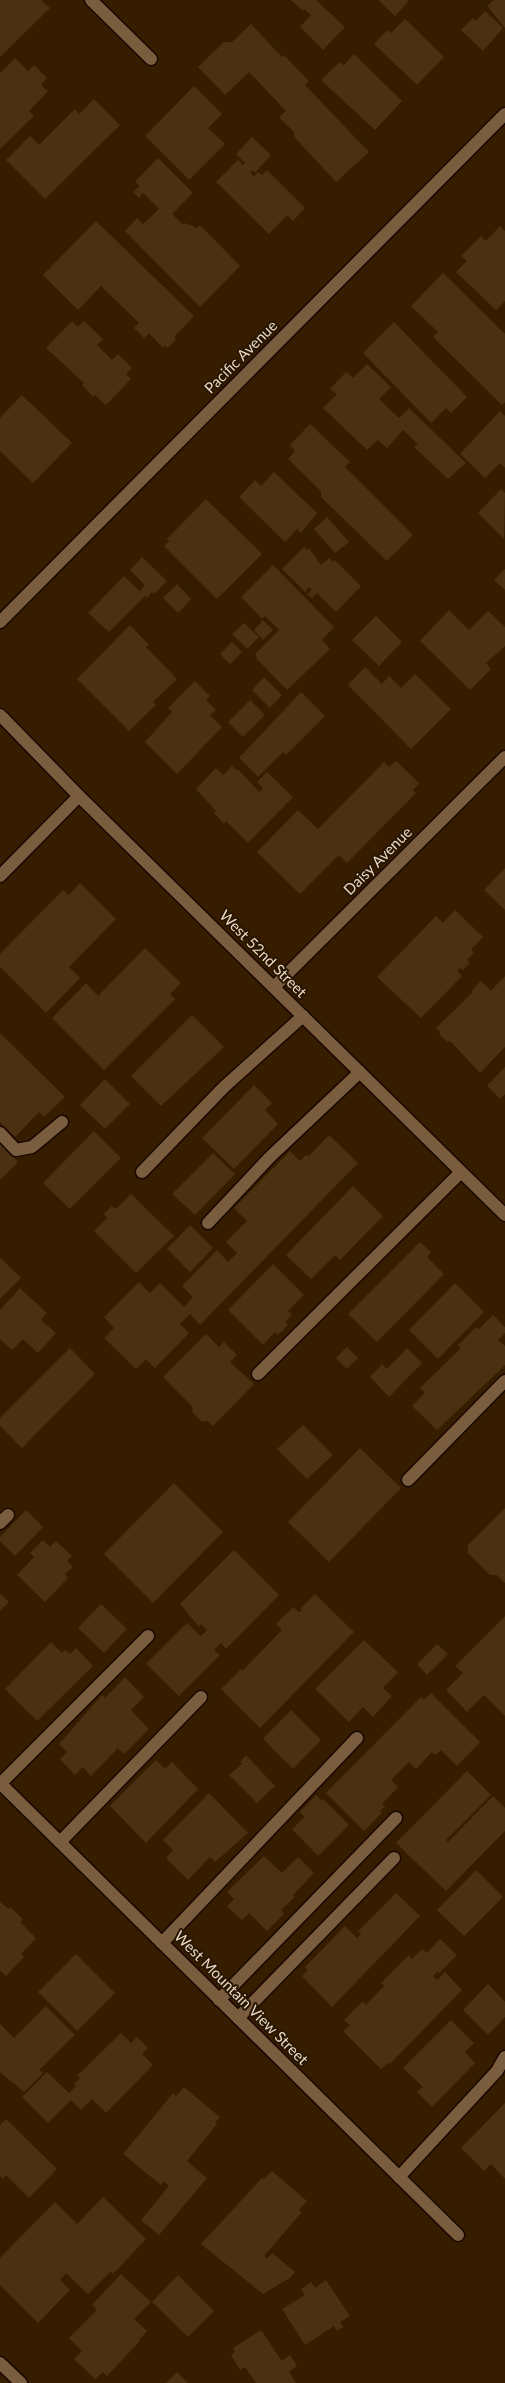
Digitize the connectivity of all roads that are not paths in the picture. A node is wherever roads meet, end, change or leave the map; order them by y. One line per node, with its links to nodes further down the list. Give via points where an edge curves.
1 (91, 0): 2 (street)
2 (151, 59)
3 (505, 114): 4 (street, Pacific Avenue)
4 (0, 622)
5 (0, 715): 7 (street, West 52nd Street)
6 (505, 758): 9 (street, Daisy Avenue)
7 (80, 796): 8 (street); 9 (street, West 52nd Street)
8 (0, 876)
9 (274, 987): 10 (street, West 52nd Street)
10 (303, 1016): 11 (street, West 52nd Street); 14 (street, via 224,1087)
11 (360, 1072): 15 (street, West 52nd Street); 17 (street, via 270,1157)
12 (62, 1122): 13 (street, via 32,1147 16,1150)
13 (0, 1133)
14 (142, 1172)
15 (461, 1172): 16 (street, West 52nd Street); 18 (street)
16 (505, 1215)
17 (208, 1223)
18 (258, 1374)
19 (505, 1382): 20 (street)
20 (408, 1480)
21 (148, 1636): 24 (street)
22 (201, 1697): 26 (street)
23 (358, 1738): 28 (street)
24 (0, 1784): 26 (street, West Mountain View Street)
25 (396, 1818): 29 (street)
26 (60, 1842): 28 (street, West Mountain View Street)
27 (394, 1858): 30 (street)
28 (162, 1943): 29 (street, West Mountain View Street)
29 (219, 2000): 30 (street, West Mountain View Street)
30 (238, 2018): 32 (street, West Mountain View Street)
31 (505, 2057): 32 (street, via 497,2071)
32 (399, 2177): 33 (street, West Mountain View Street)
33 (458, 2236)
34 (0, 2362): 35 (street)
35 (21, 2383)

